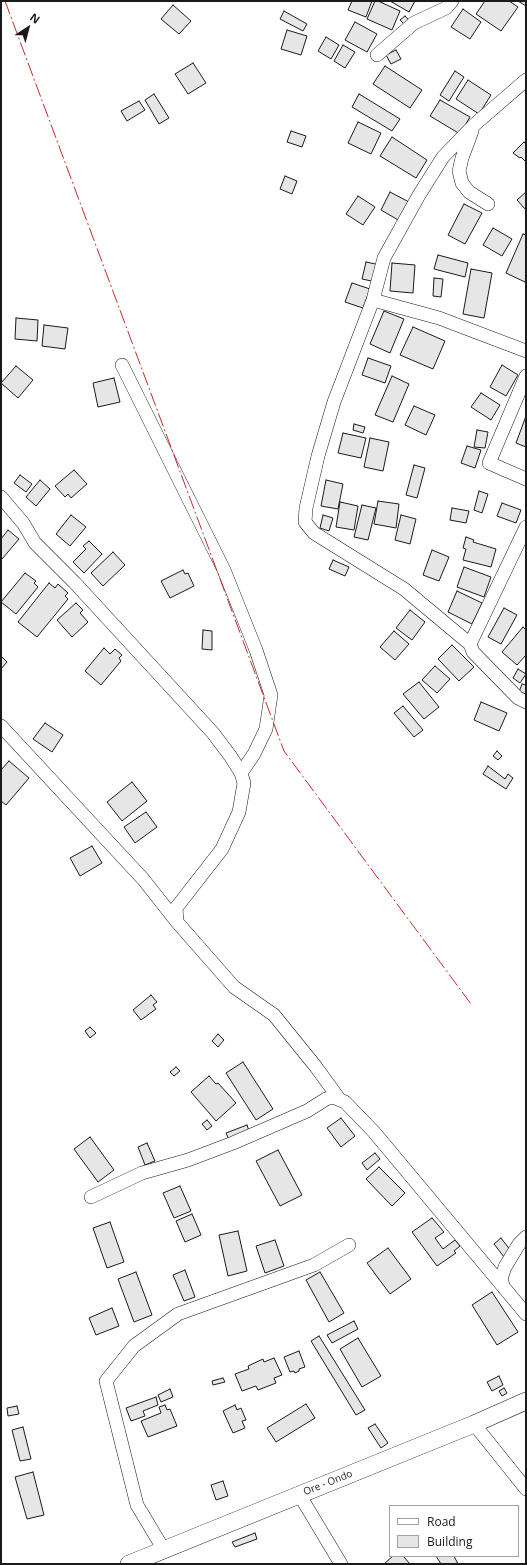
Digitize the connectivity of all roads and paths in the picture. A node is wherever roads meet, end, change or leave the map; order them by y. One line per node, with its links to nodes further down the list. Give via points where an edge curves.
1 (452, 1): 2 (street, via 446,8 414,23)
2 (377, 55)
3 (526, 80): 4 (street)
4 (474, 125): 5 (street, via 459,171 462,183 469,192); 6 (street, via 443,157 419,195 384,258)
5 (488, 204)
6 (373, 300): 7 (street, via 439,318); 13 (street, via 334,402 318,456 305,522 314,533 404,589)
7 (526, 351)
8 (122, 365): 16 (street, via 224,570 272,695 266,729)
9 (526, 376): 10 (street, via 489,463)
10 (526, 479)
11 (1, 497): 16 (street, via 23,522 35,543 213,733)
12 (526, 527): 13 (street)
13 (470, 644): 14 (street, via 473,652 518,698)
14 (526, 702)
15 (1, 726): 17 (street, via 143,879)
16 (241, 774): 17 (street, via 244,783 239,812 222,849 176,908)
17 (177, 922): 18 (street, via 234,987 274,1016)
18 (340, 1100): 19 (street, via 333,1097 326,1099 307,1111 233,1143 188,1160 142,1173); 22 (street, via 374,1132)
19 (91, 1197)
20 (526, 1237): 22 (street, via 505,1267 501,1279)
21 (348, 1245): 28 (street, via 314,1265 178,1314 134,1346 106,1382 137,1505)
22 (504, 1288): 23 (street)
23 (526, 1314)
24 (526, 1401): 25 (main road, Ore - Ondo)
25 (474, 1424): 26 (street); 27 (main road, Ore - Ondo)
26 (526, 1489)
27 (299, 1494): 28 (main road, Ore - Ondo); 30 (street)
28 (164, 1550): 29 (main road, Ore - Ondo)
29 (129, 1564)
30 (341, 1564)

